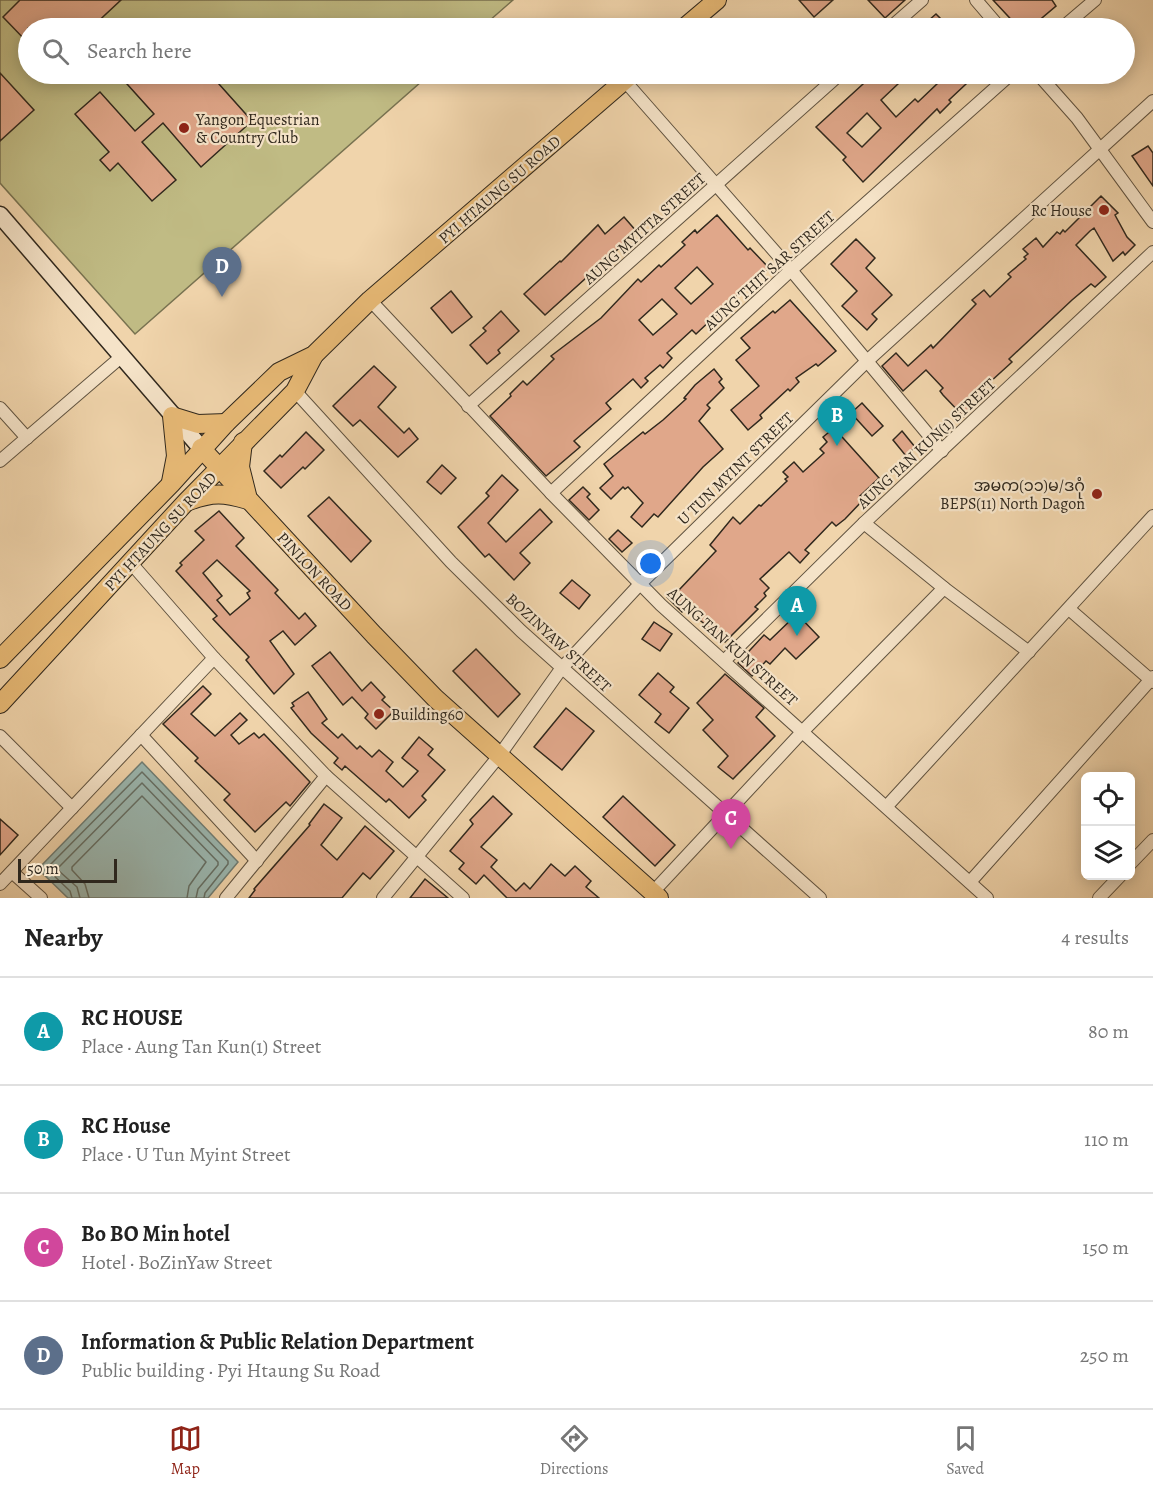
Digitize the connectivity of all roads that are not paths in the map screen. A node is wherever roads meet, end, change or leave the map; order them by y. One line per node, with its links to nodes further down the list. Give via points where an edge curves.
1 (717, 0): 5 (main road)
2 (922, 0): 6 (street)
3 (976, 0): 7 (street)
4 (1095, 0): 8 (street)
5 (696, 18)
6 (901, 18)
7 (991, 18)
8 (1074, 18)
9 (620, 84): 21 (main road, PYI HTAUNG SU ROAD)
10 (634, 84): 16 (street)
11 (829, 84): 16 (street, AUNG MYITTA STREET)
12 (1000, 84): 20 (street, AUNG THIT SAR STREET)
13 (1046, 84): 15 (street)
14 (1153, 101): 15 (street, U TUN MYINT STREET)
15 (1100, 149): 18 (street); 24 (street, U TUN MYINT STREET)
16 (717, 185): 20 (street); 26 (street, AUNG MYITTA STREET)
17 (0, 215): 23 (main road, PINLON ROAD)
18 (1153, 222)
19 (1153, 252): 33 (street, AUNG TAN KUN(1) STREET)
20 (791, 270): 24 (street); 37 (street, AUNG THIT SAR STREET)
21 (370, 300): 22 (main road, PYI HTAUNG SU ROAD); 26 (street, AUNG TAN KUN STREET)
22 (314, 354): 25 (main road, PYI HTAUNG SU ROAD); 29 (main road, PYI HTAUNG SU ROAD, via 279,372)
23 (121, 357): 28 (main road, PINLON ROAD); 30 (street)
24 (866, 362): 33 (street); 43 (street, U TUN MYINT STREET)
25 (295, 391): 31 (main road, PYI HTAUNG SU ROAD); 50 (street, BOZINYAW STREET, via 451,562)
26 (468, 406): 37 (street, AUNG TAN KUN STREET)
27 (0, 408): 30 (street)
28 (172, 416): 29 (main road, via 198,424); 32 (main road, PINLON ROAD); 36 (main road, via 176,456)
29 (226, 423): 32 (main road, PYI HTAUNG SU ROAD)
30 (27, 438): 34 (street)
31 (243, 442): 35 (main road, PYI HTAUNG SU ROAD); 38 (main road, via 240,467)
32 (201, 448): 35 (main road, PINLON ROAD); 36 (main road, PYI HTAUNG SU ROAD)
33 (942, 451): 41 (street, AUNG TAN KUN(1) STREET)
34 (0, 461)
35 (218, 468): 38 (main road, PINLON ROAD); 39 (main road, PYI HTAUNG SU ROAD)
36 (171, 484): 47 (main road, PYI HTAUNG SU ROAD)
37 (551, 493): 43 (street, AUNG TAN KUN STREET)
38 (248, 500): 39 (main road, via 218,493); 56 (main road, PINLON ROAD, via 420,682)
39 (186, 502): 42 (main road, PYI HTAUNG SU ROAD)
40 (1153, 516): 45 (street)
41 (864, 523): 44 (street); 49 (street, AUNG TAN KUN(1) STREET)
42 (129, 562): 48 (street); 52 (main road, PYI HTAUNG SU ROAD)
43 (640, 584): 49 (street, AUNG TAN KUN STREET); 50 (street, U TUN MYINT STREET)
44 (944, 588): 46 (street); 53 (street)
45 (1069, 609): 46 (street); 51 (street)
46 (1029, 652): 58 (street)
47 (0, 658)
48 (214, 658): 54 (street); 57 (street)
49 (724, 661): 53 (street, AUNG TAN KUN STREET)
50 (561, 669): 56 (street, U TUN MYINT STREET); 60 (street, BOZINYAW STREET)
51 (1152, 680): 67 (street)
52 (0, 704)
53 (803, 731): 58 (street, AUNG TAN KUN STREET); 60 (street)
54 (141, 735): 59 (street); 64 (street)
55 (0, 736): 59 (street)
56 (499, 756): 62 (street, U TUN MYINT STREET); 69 (main road, PINLON ROAD)
57 (326, 776): 62 (street); 64 (street)
58 (887, 806): 67 (street, AUNG TAN KUN STREET)
59 (72, 808): 65 (street)
60 (726, 815): 69 (street); 74 (street, BOZINYAW STREET)
61 (1153, 840): 63 (street)
62 (416, 857): 72 (street, U TUN MYINT STREET); 73 (street)
63 (1135, 860)
64 (257, 861): 71 (street)
65 (12, 872): 68 (street); 70 (street)
66 (1116, 880): 76 (street)
67 (970, 882): 75 (street, AUNG TAN KUN STREET)
68 (0, 884)
69 (656, 895)
70 (41, 898)
71 (226, 898)
72 (383, 898)
73 (463, 898)
74 (820, 898)
75 (987, 898)
76 (1099, 898)

